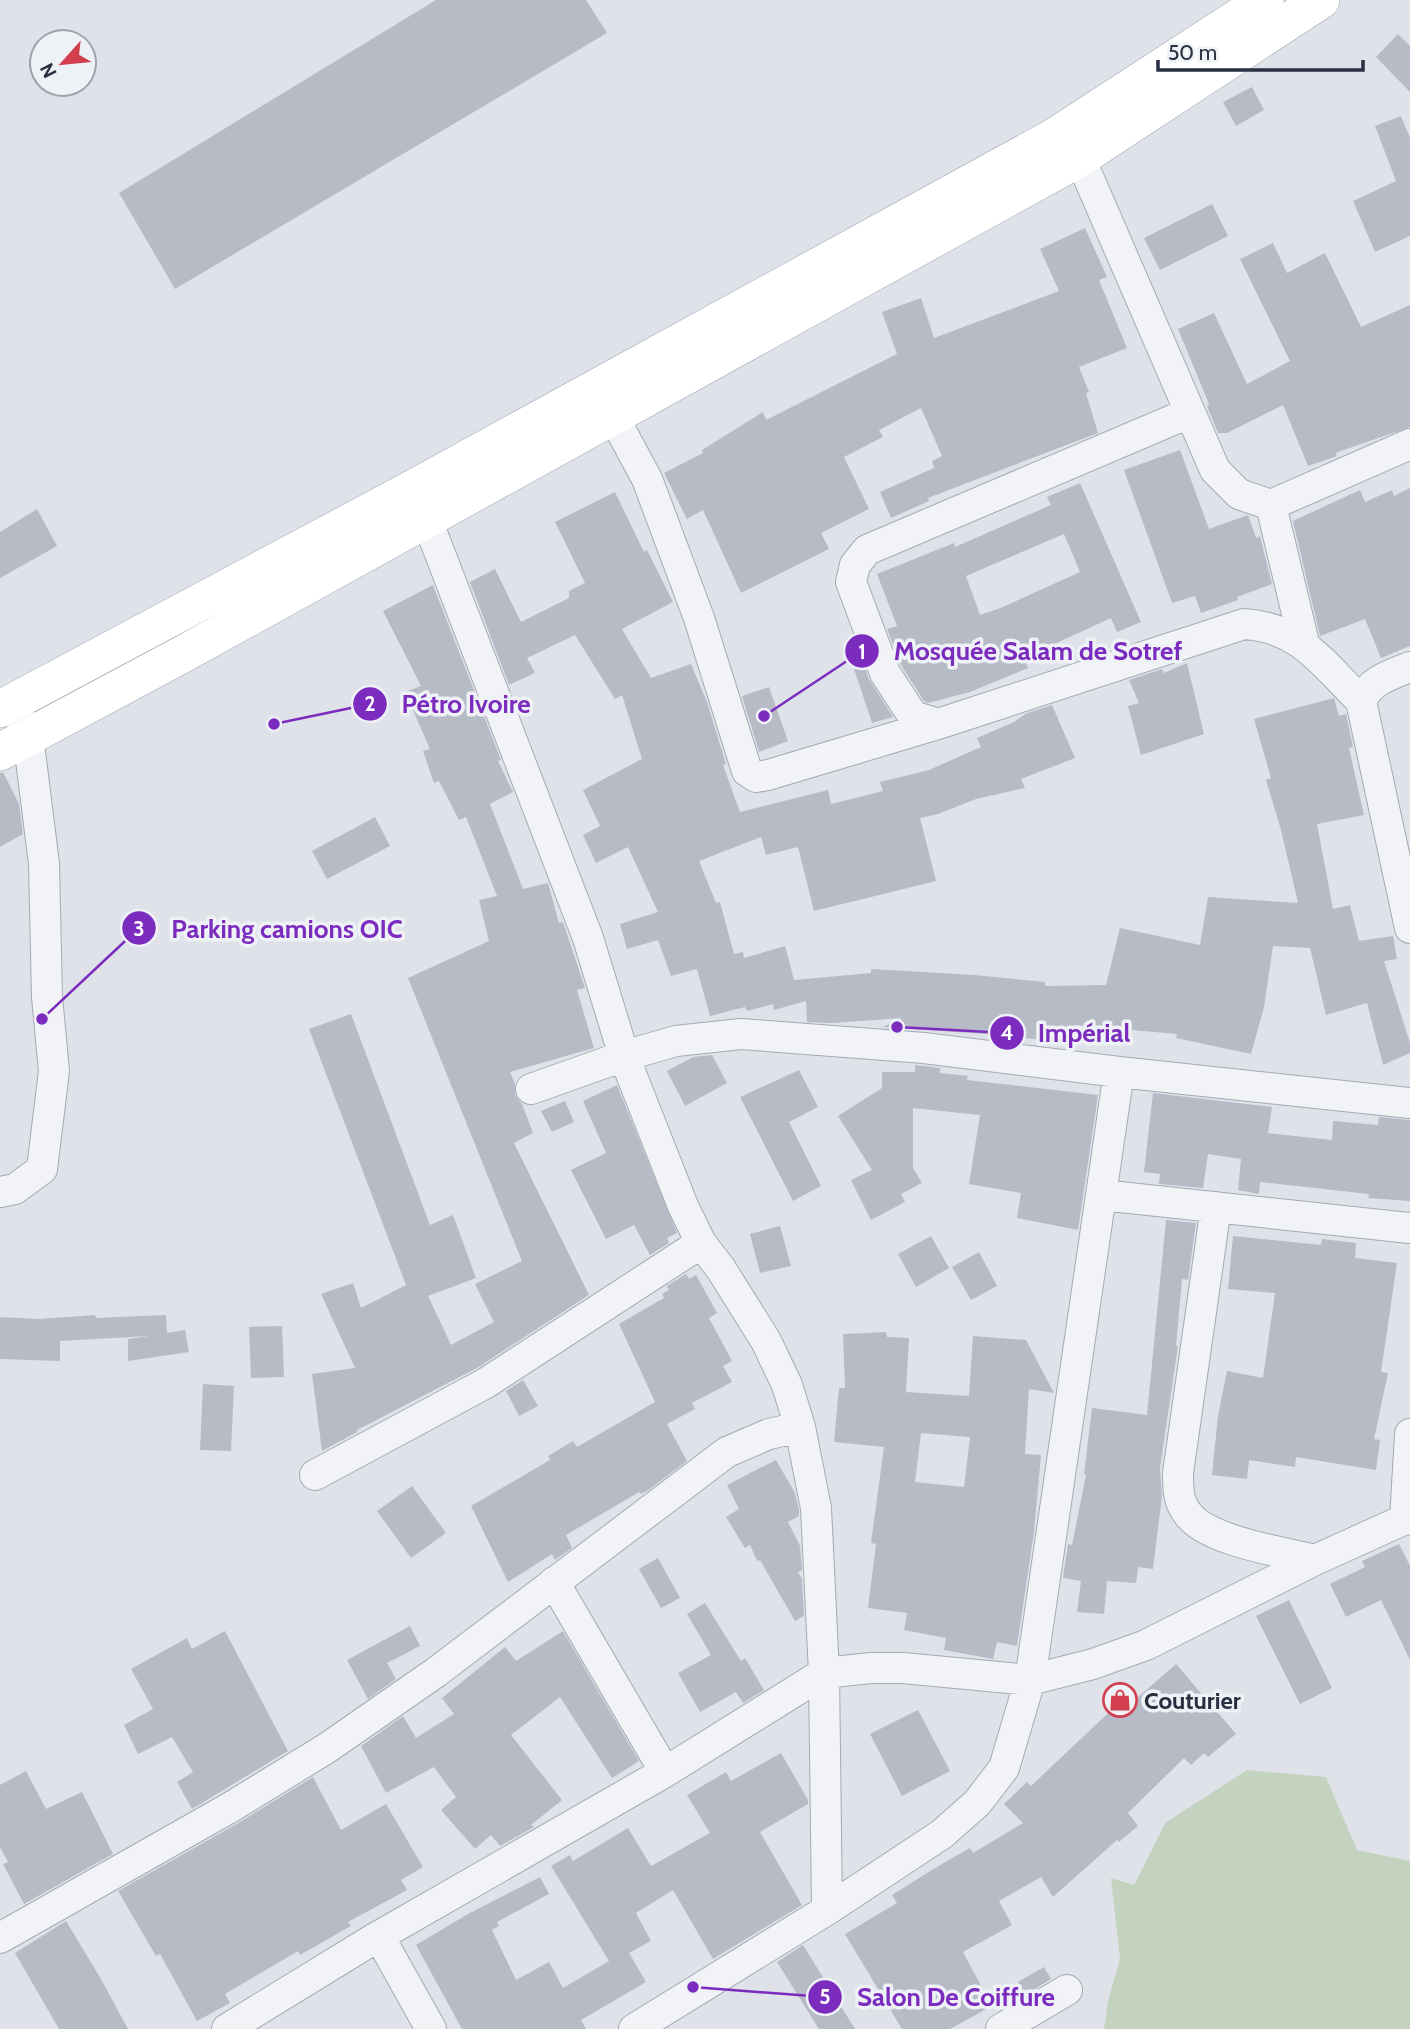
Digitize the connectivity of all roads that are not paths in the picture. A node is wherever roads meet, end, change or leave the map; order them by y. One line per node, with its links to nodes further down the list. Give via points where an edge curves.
1 (1265, 0): 12 (main road, via 1055,137)
2 (1321, 0): 3 (main road)
3 (1080, 158): 4 (street); 5 (main road)
4 (1189, 413): 7 (street, via 1215,470 1239,494); 13 (street, via 867,551 855,565 851,582 886,673 913,716)
5 (613, 416): 8 (main road); 13 (street, via 647,479 699,618 747,771 756,777 768,775)
6 (1410, 444): 7 (street)
7 (1271, 505): 9 (street)
8 (427, 520): 14 (main road); 16 (street, via 588,938)
9 (1304, 643): 11 (street); 13 (street, via 1262,625 1244,624)
10 (1410, 667): 11 (street, via 1377,680)
11 (1361, 701): 15 (street)
12 (6, 706): 14 (street)
13 (938, 724)
14 (14, 744): 20 (street, via 44,864 54,1071 42,1169 15,1189)
15 (1410, 928)
16 (624, 1056): 17 (street, via 676,1041 741,1034 924,1048); 18 (street); 24 (street)
17 (1119, 1072): 19 (street); 21 (street)
18 (531, 1089)
19 (1410, 1103)
20 (0, 1192)
21 (1101, 1195): 22 (street); 32 (street)
22 (1216, 1207): 23 (street); 29 (street, via 1178,1473 1179,1496 1189,1516 1217,1535)
23 (1410, 1228)
24 (701, 1244): 25 (street, via 766,1341); 27 (street, via 486,1384)
25 (800, 1427): 30 (street, via 727,1452); 31 (street, via 816,1508)
26 (1410, 1434): 28 (street)
27 (315, 1475)
28 (1408, 1518): 29 (street)
29 (1315, 1560): 32 (street, via 1146,1645)
30 (554, 1582): 33 (street); 36 (street, via 327,1748)
31 (824, 1674): 32 (street, via 903,1668); 33 (street); 34 (street)
32 (1030, 1680): 34 (street, via 1004,1768 976,1803 942,1834)
33 (665, 1772): 35 (street)
34 (827, 1910): 38 (street)
35 (379, 1936): 39 (street); 40 (street)
36 (0, 1938)
37 (1067, 1990): 41 (street)
38 (636, 2028)
39 (228, 2029)
40 (431, 2029)
41 (1001, 2029)

